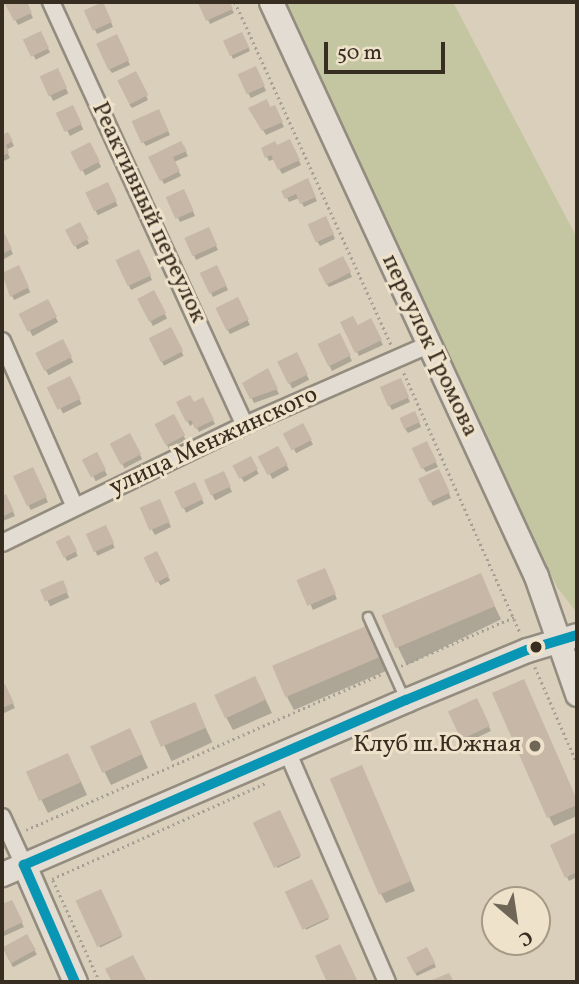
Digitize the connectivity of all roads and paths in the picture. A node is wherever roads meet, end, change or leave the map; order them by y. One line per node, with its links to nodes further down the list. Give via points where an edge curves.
1 (51, 2): 7 (street, Реактивный переулок)
2 (235, 2): 6 (path)
3 (271, 2): 5 (street, переулок Громова)
4 (2, 341): 8 (street)
5 (428, 345): 6 (street, улица Менжинского); 12 (street, переулок Громова)
6 (397, 358): 7 (street, улица Менжинского); 11 (path)
7 (244, 425): 8 (street, улица Менжинского)
8 (75, 507): 9 (street, улица Менжинского)
9 (2, 543)
10 (369, 617): 14 (lane)
11 (514, 617): 13 (path); 14 (path)
12 (569, 638): 13 (street); 15 (street, переулок Громова)
13 (527, 650): 16 (street); 18 (path)
14 (392, 670): 16 (lane); 20 (path)
15 (577, 694)
16 (406, 700): 17 (street)
17 (287, 751): 22 (street); 26 (street)
18 (577, 763)
19 (2, 817): 21 (street)
20 (31, 828): 21 (path); 22 (path)
21 (10, 837): 22 (street)
22 (33, 860): 23 (street); 24 (street); 25 (path)
23 (2, 874)
24 (75, 982)
25 (100, 982)
26 (387, 982)

